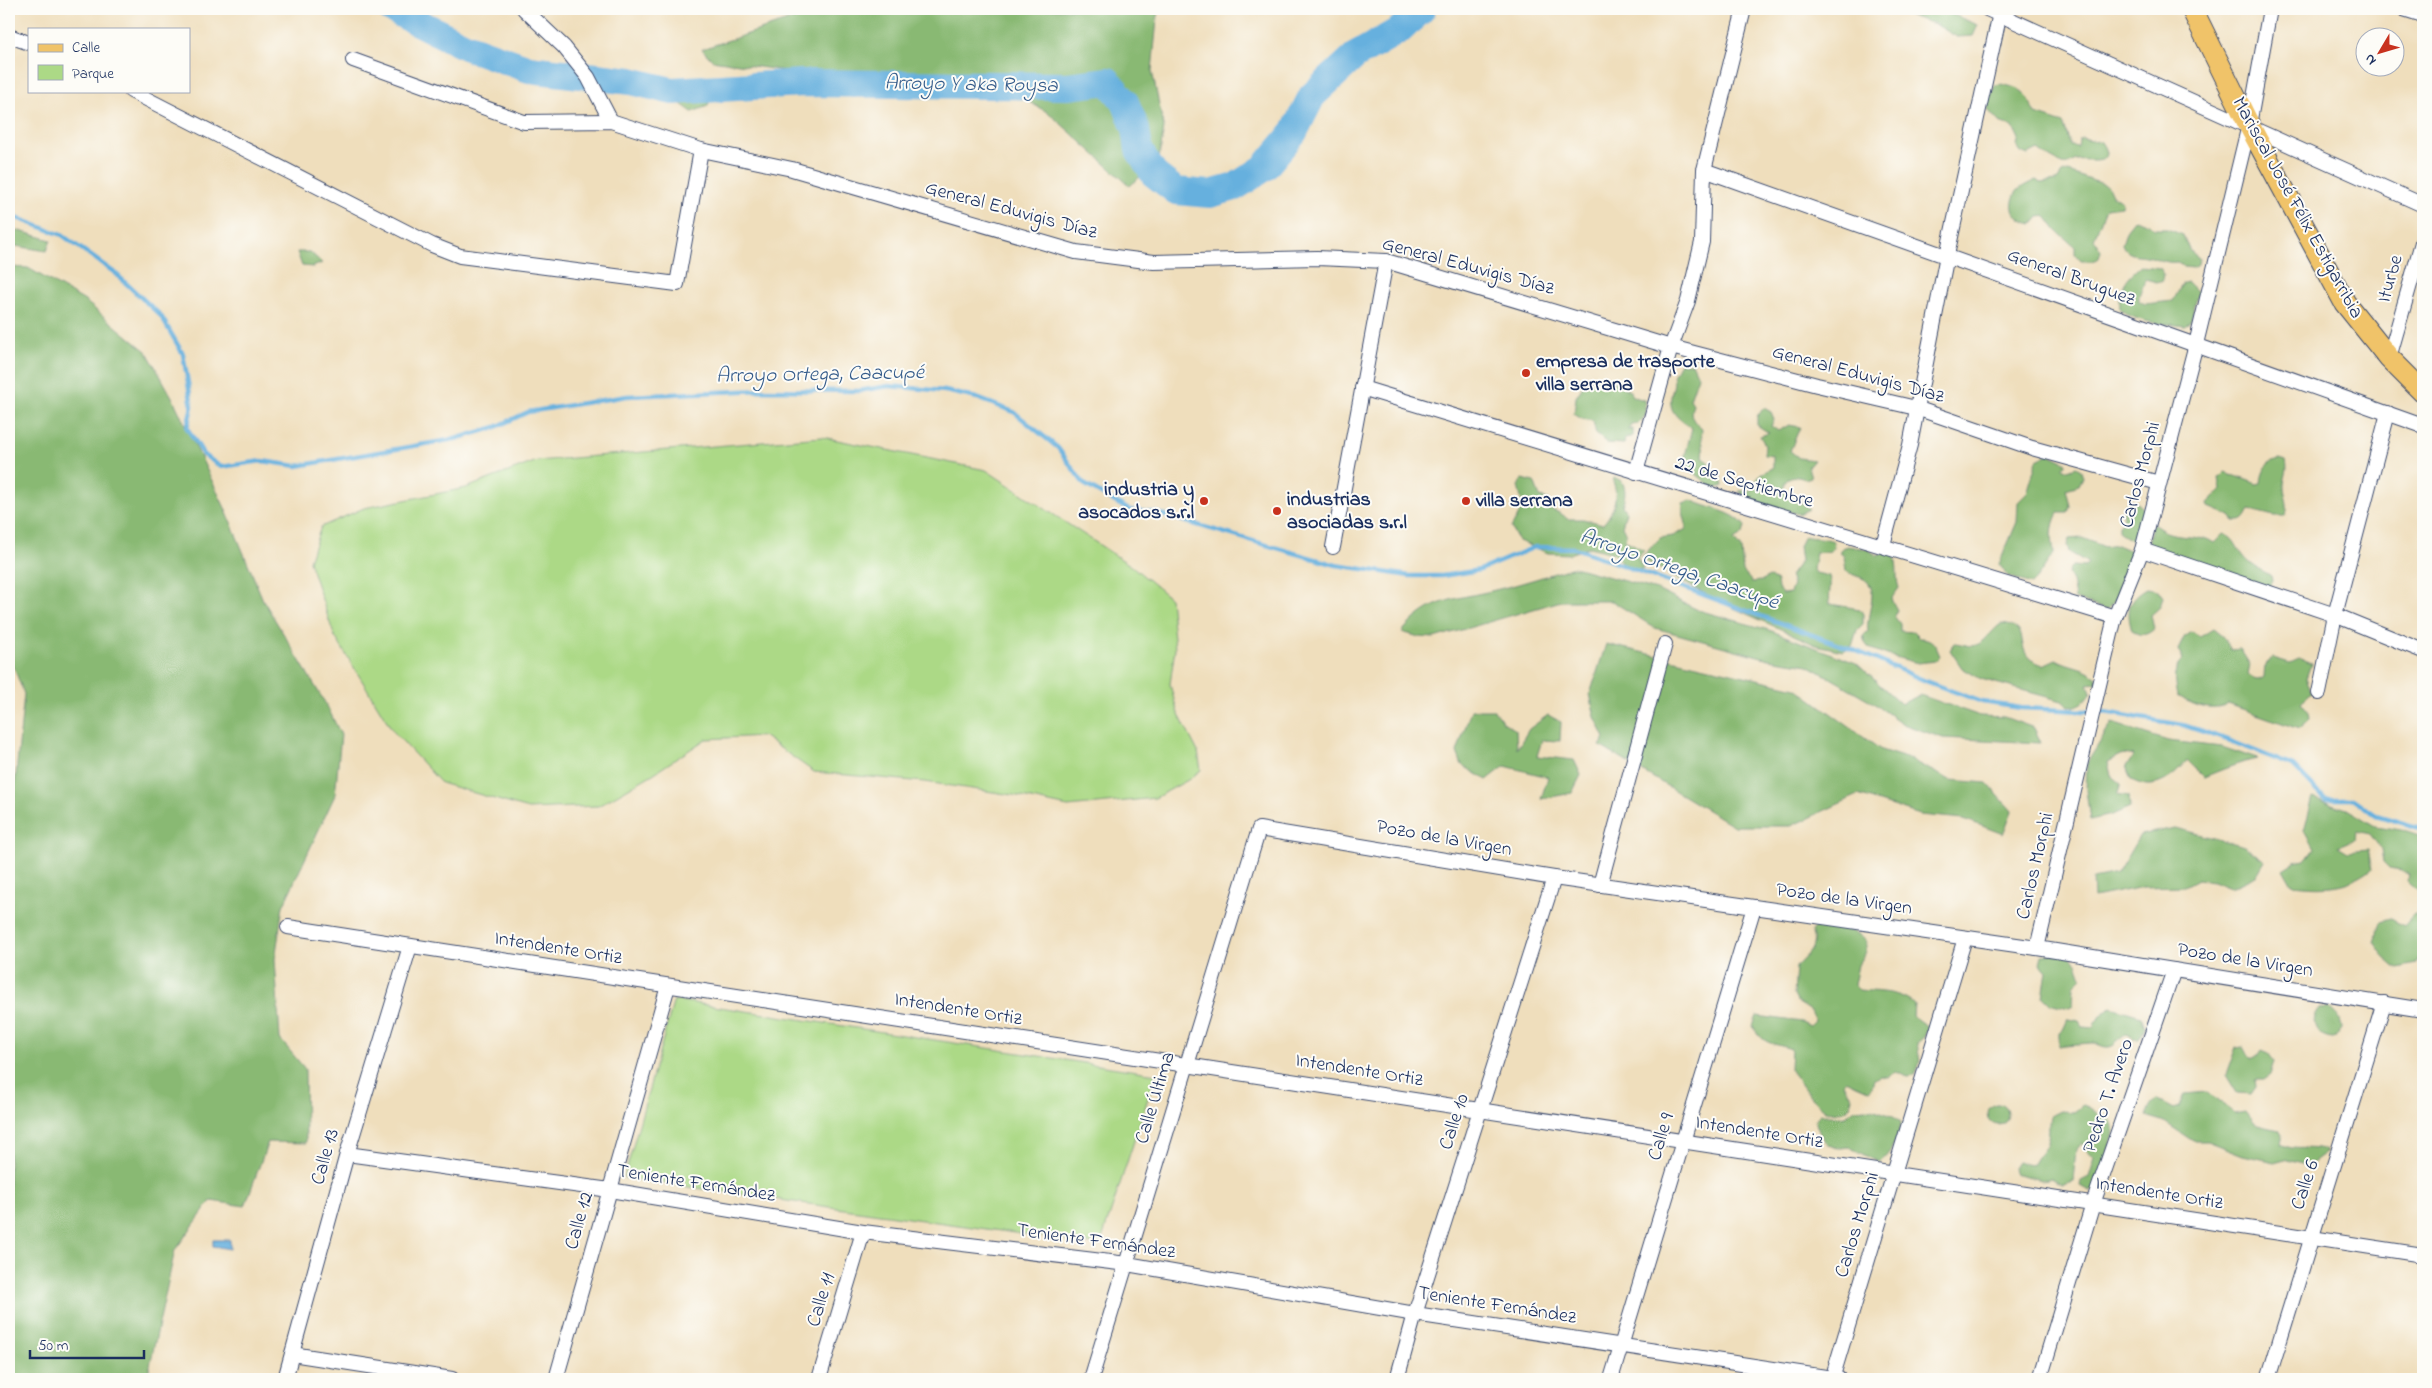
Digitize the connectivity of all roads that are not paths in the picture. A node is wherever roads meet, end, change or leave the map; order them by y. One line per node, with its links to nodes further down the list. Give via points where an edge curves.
1 (524, 9): 13 (street, via 570,54 588,77)
2 (1744, 9): 16 (street)
3 (1987, 9): 7 (street)
4 (2192, 9): 14 (main road, Mariscal José Félix Estigarribia)
5 (2270, 9): 14 (street, Carlos Morphi)
6 (2404, 9): 8 (street)
7 (2000, 13): 14 (street); 19 (street)
8 (2423, 15)
9 (9, 36): 10 (street)
10 (28, 43)
11 (354, 60): 13 (street, General Eduvigis Díaz, via 524,122)
12 (133, 92): 15 (street, via 432,245 460,256 677,284)
13 (612, 121): 15 (street, General Eduvigis Díaz)
14 (2249, 125): 17 (street); 21 (street, Carlos Morphi); 23 (main road, Mariscal José Félix Estigarribia, via 2345,303)
15 (701, 150): 20 (street, General Eduvigis Díaz, via 792,169 1076,252 1154,262 1317,258)
16 (1704, 170): 19 (street, General Bruguez); 22 (street, via 1702,242 1688,300)
17 (2423, 205)
18 (2423, 239): 23 (street, Iturbe)
19 (1947, 255): 21 (street, General Bruguez); 26 (street)
20 (1386, 261): 22 (street, General Eduvigis Díaz); 24 (street)
21 (2196, 344): 27 (street, General Bruguez); 30 (street, Carlos Morphi)
22 (1671, 347): 26 (street, General Eduvigis Díaz); 29 (street)
23 (2389, 358): 25 (main road, Mariscal José Félix Estigarribia)
24 (1362, 388): 29 (street, 22 de Septiembre); 32 (street)
25 (2423, 392)
26 (1916, 408): 30 (street, General Eduvigis Díaz, via 2032,448); 31 (street, via 1910,444)
27 (2388, 413): 28 (street, General Bruguez); 34 (street)
28 (2423, 426)
29 (1636, 472): 31 (street, 22 de Septiembre)
30 (2159, 483): 33 (street, Carlos Morphi)
31 (1883, 545): 35 (street, 22 de Septiembre)
32 (1334, 546)
33 (2142, 550): 34 (street); 35 (street, Carlos Morphi)
34 (2335, 615): 37 (street); 38 (street)
35 (2115, 616): 46 (street, Carlos Morphi)
36 (1664, 644): 41 (street)
37 (2423, 651)
38 (2319, 693)
39 (1259, 829): 40 (street, Pozo de la Virgen); 51 (street, Calle Última)
40 (1554, 878): 41 (street, Pozo de la Virgen); 52 (street, Calle 10)
41 (1600, 885): 42 (street, Pozo de la Virgen)
42 (1754, 907): 44 (street, Pozo de la Virgen); 53 (street, Calle 9)
43 (288, 927): 45 (street, Intendente Ortiz)
44 (1965, 938): 46 (street, Pozo de la Virgen); 55 (street, Carlos Morphi)
45 (410, 946): 48 (street, Intendente Ortiz); 54 (street, Calle 13)
46 (2037, 948): 47 (street, Pozo de la Virgen)
47 (2174, 970): 49 (street, Pozo de la Virgen); 57 (street, Pedro T. Avero)
48 (668, 986): 51 (street, Intendente Ortiz); 56 (street, Calle 12)
49 (2384, 1003): 50 (street, Pozo de la Virgen); 59 (street, Calle 6)
50 (2423, 1010)
51 (1187, 1064): 52 (street, Intendente Ortiz); 61 (street, Calle Última)
52 (1479, 1110): 53 (street, Intendente Ortiz); 62 (street, Calle 10)
53 (1682, 1141): 55 (street, Intendente Ortiz); 63 (street, Calle 9)
54 (347, 1154): 56 (street, Teniente Fernández); 64 (street, Calle 13)
55 (1894, 1174): 57 (street, Intendente Ortiz); 72 (street, Carlos Morphi)
56 (610, 1190): 58 (street, Teniente Fernández); 67 (street, Calle 12)
57 (2093, 1204): 59 (street, Intendente Ortiz); 73 (street, Pedro T. Avero)
58 (863, 1232): 61 (street, Teniente Fernández); 68 (street, Calle 11)
59 (2310, 1237): 60 (street, Intendente Ortiz); 74 (street, Calle 6)
60 (2423, 1255)
61 (1127, 1264): 62 (street, Teniente Fernández); 69 (street, Calle Última)
62 (1415, 1314): 63 (street, Teniente Fernández); 70 (street, Calle 10)
63 (1620, 1345): 71 (street, Calle 9); 72 (street, Teniente Fernández)
64 (292, 1354): 65 (street, Calle 13); 66 (street)
65 (285, 1379)
66 (452, 1379)
67 (556, 1379)
68 (818, 1379)
69 (1091, 1379)
70 (1397, 1379)
71 (1610, 1379)
72 (1834, 1379)
73 (2040, 1379)
74 (2268, 1379)

